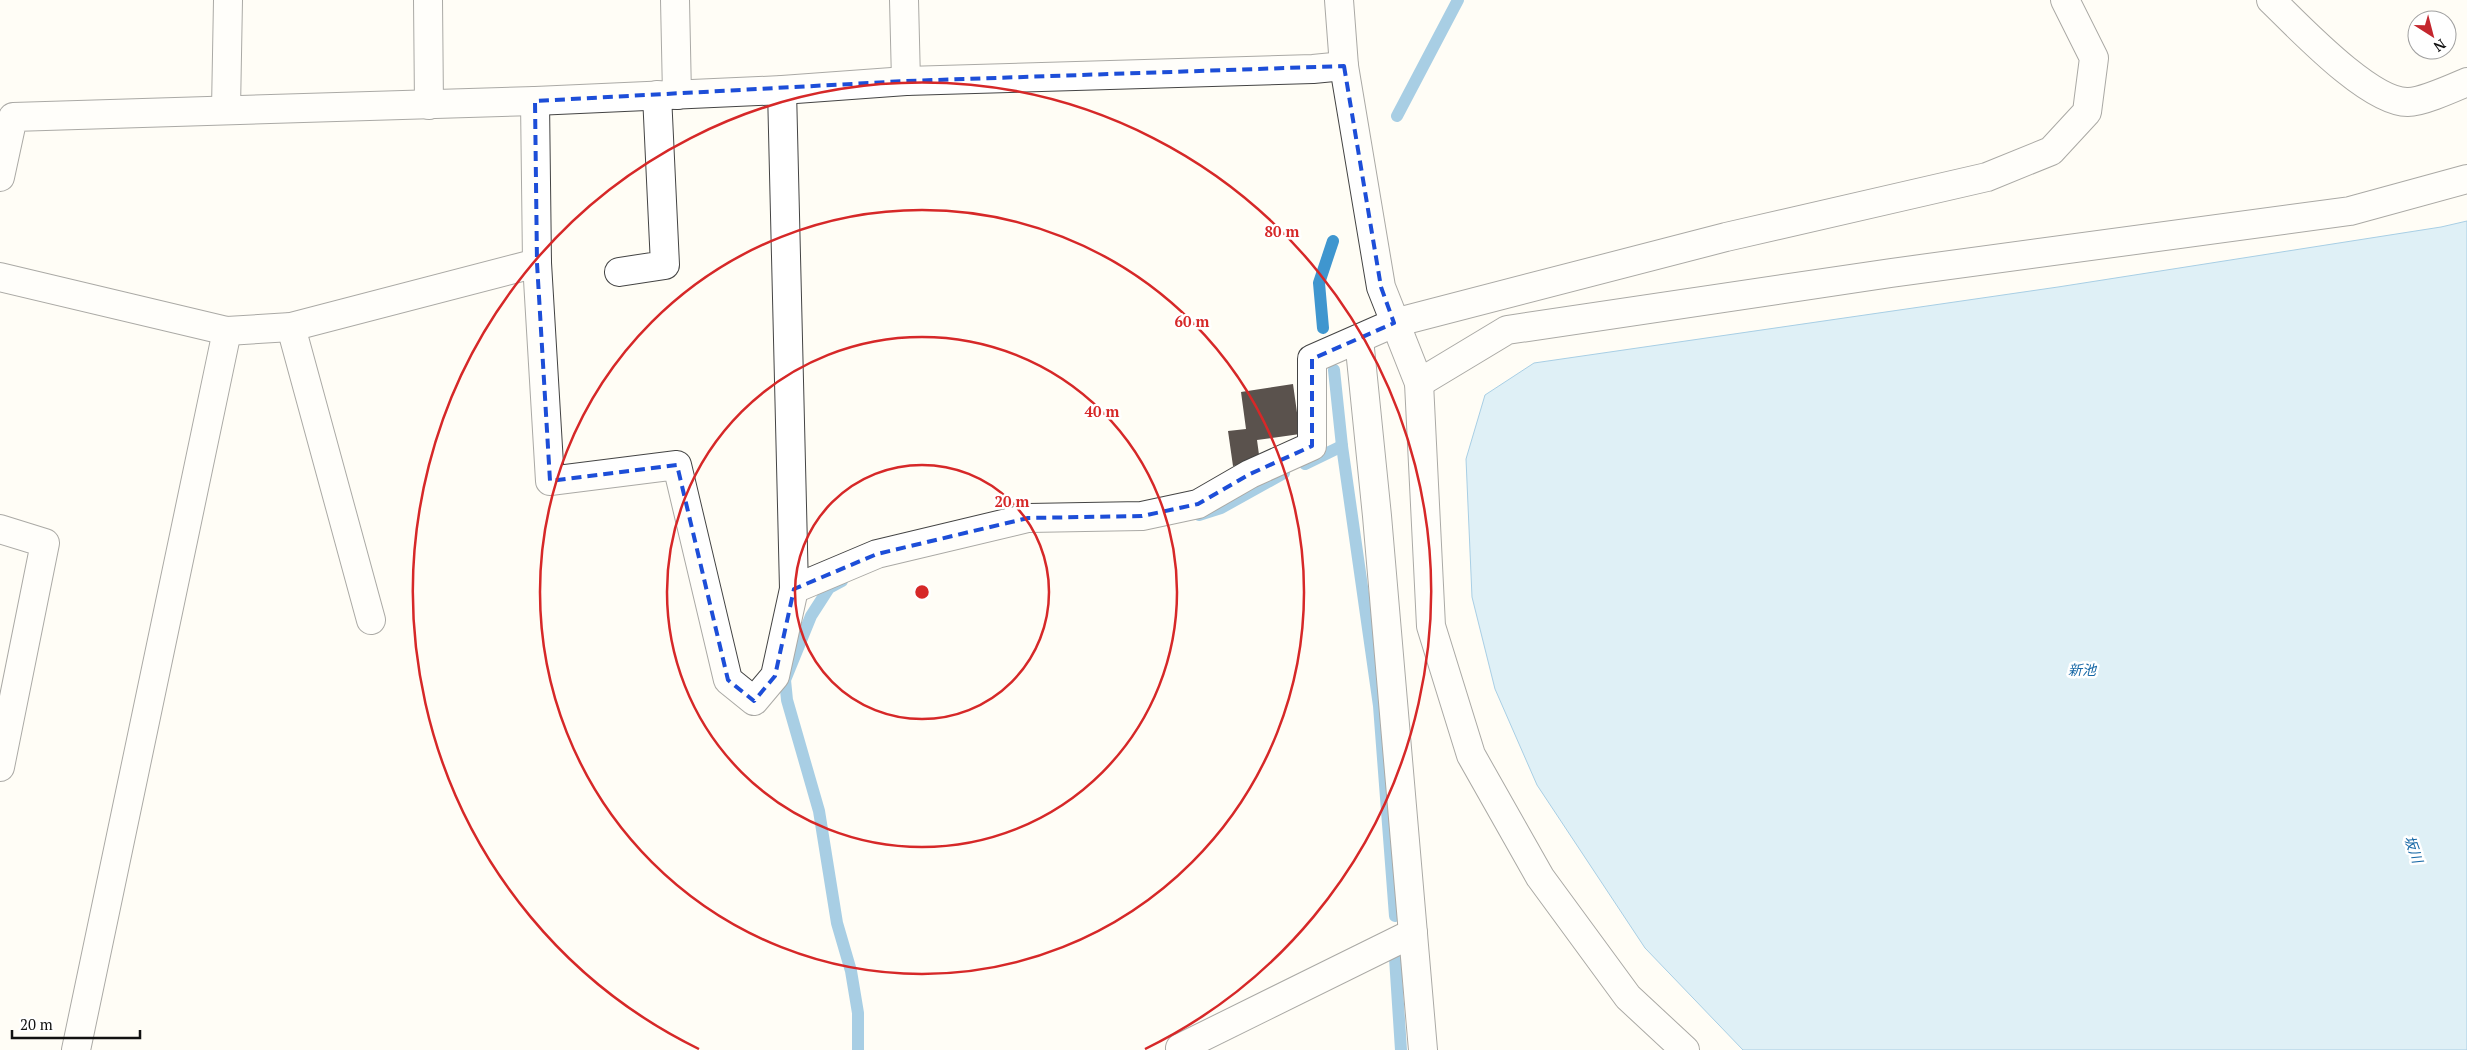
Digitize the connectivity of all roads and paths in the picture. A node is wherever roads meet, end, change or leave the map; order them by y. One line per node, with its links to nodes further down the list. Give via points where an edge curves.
1 (228, 0): 15 (street)
2 (428, 0): 14 (street)
3 (675, 0): 12 (street)
4 (904, 0): 9 (street)
5 (1339, 0): 8 (street)
6 (2065, 0): 21 (street, via 2094,58 2087,112 2051,151 1987,177 1726,237)
7 (2272, 0): 10 (street, via 2320,47 2378,94 2408,102)
8 (1344, 66): 9 (street, via 1304,70); 21 (street, via 1381,288)
9 (906, 81): 11 (street)
10 (2467, 82)
11 (782, 90): 12 (street); 27 (street)
12 (667, 95): 13 (street); 19 (street, via 665,265)
13 (535, 101): 14 (street); 18 (street)
14 (429, 105): 15 (street)
15 (226, 109): 16 (street, via 13,117)
16 (0, 178)
17 (2467, 178): 25 (street, via 2350,211 1891,273 1507,330)
18 (536, 263): 22 (street); 27 (street, via 550,482 677,465 728,680 754,701 775,676)
19 (619, 272)
20 (0, 277): 23 (street)
21 (1394, 323): 24 (street); 25 (street)
22 (292, 327): 23 (street); 28 (street)
23 (227, 331): 32 (street)
24 (1359, 339): 27 (street, via 1312,359 1312,446 1250,474 1198,504 1142,516 1028,518 877,554); 30 (street)
25 (1419, 383): 34 (street, via 1431,626 1471,755 1540,878 1628,997)
26 (0, 529): 29 (street, via 45,543)
27 (794, 589)
28 (371, 620)
29 (1, 758)
30 (1413, 933): 31 (street); 33 (street)
31 (1180, 1048)
32 (76, 1050)
33 (1423, 1050)
34 (1685, 1050)

